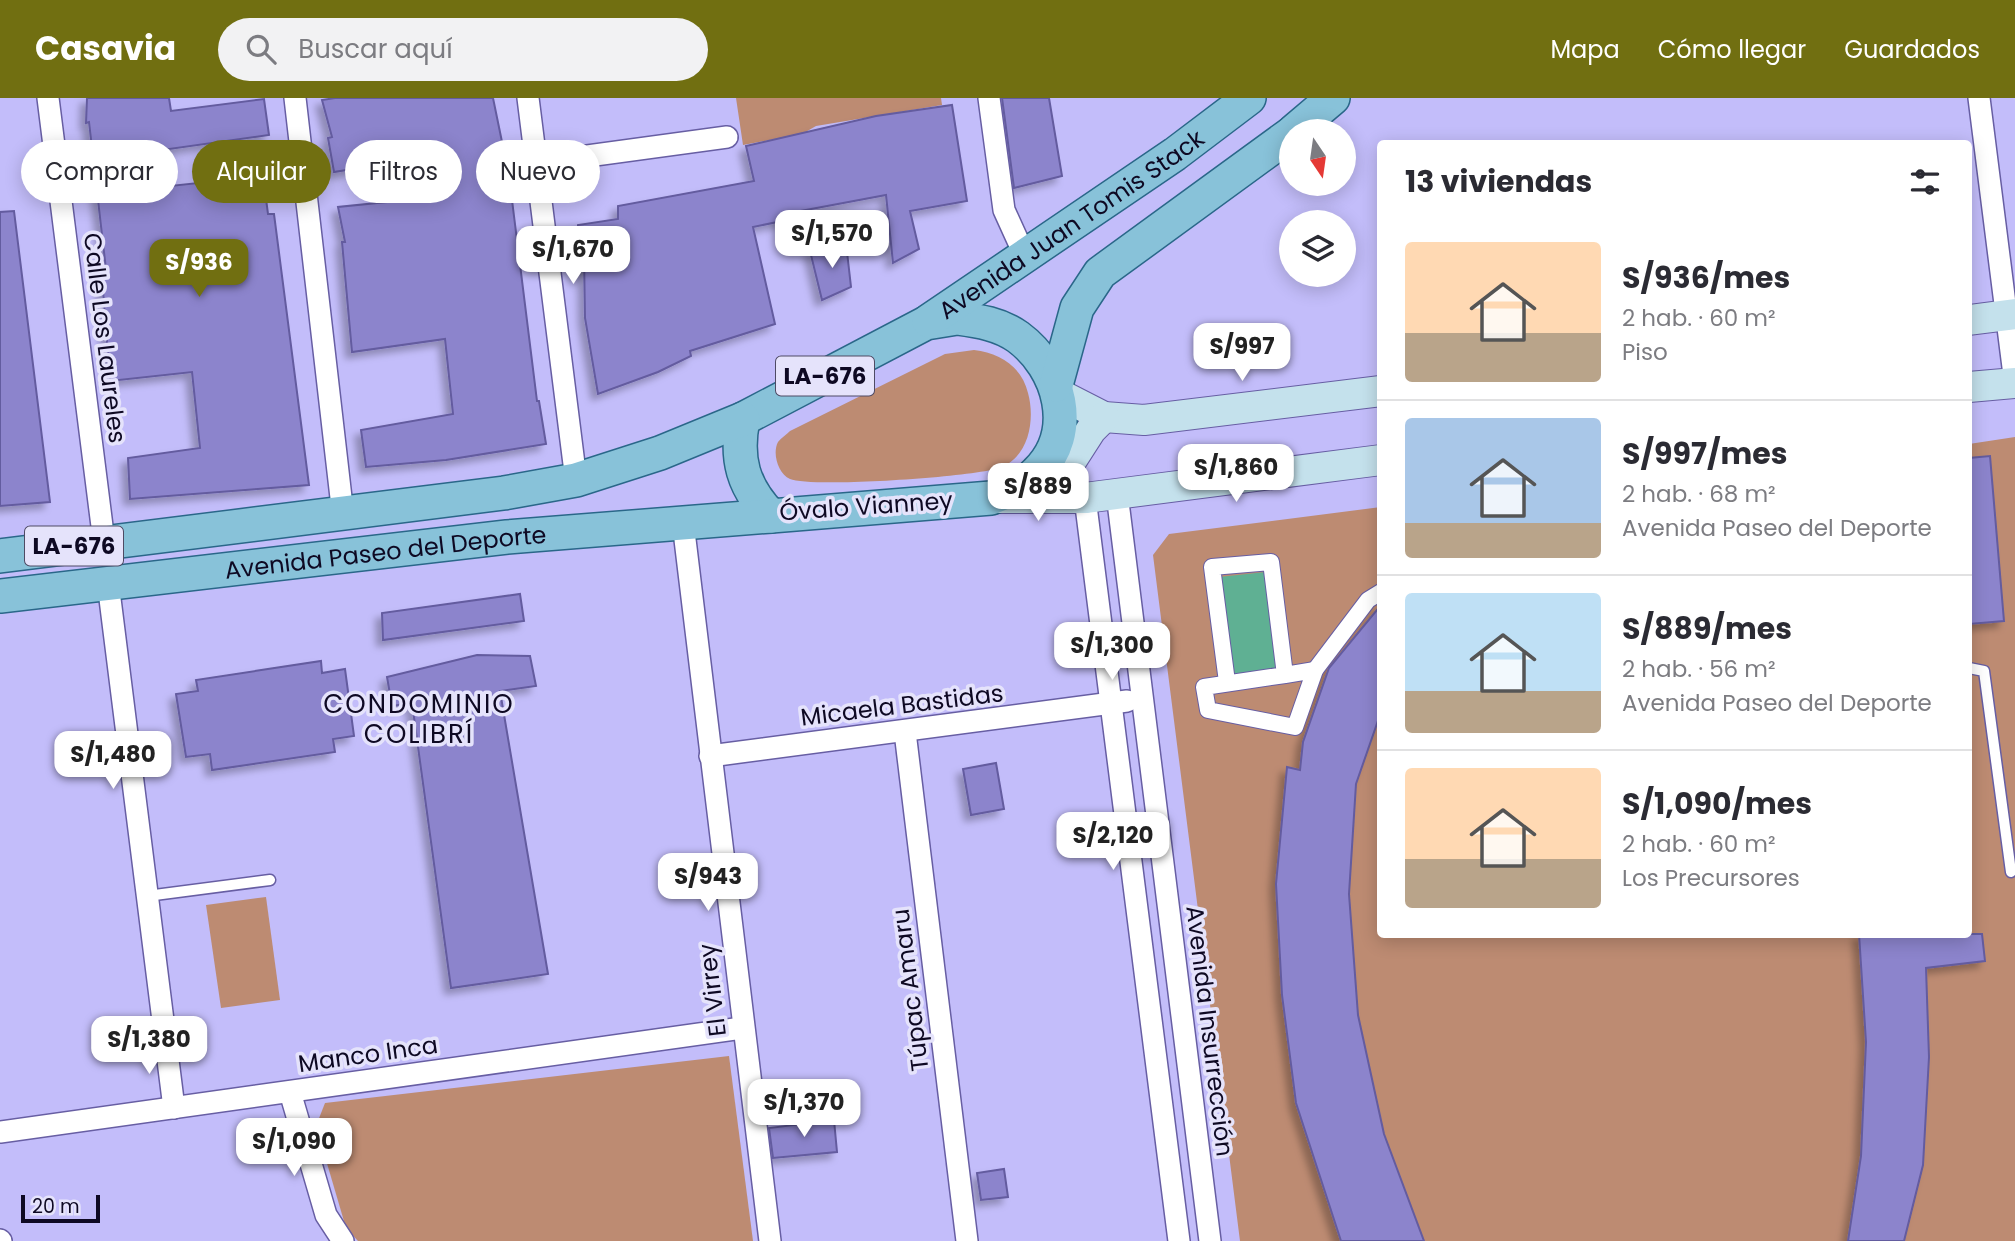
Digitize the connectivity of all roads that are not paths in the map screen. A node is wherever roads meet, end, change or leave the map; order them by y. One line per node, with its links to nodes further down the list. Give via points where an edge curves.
1 (48, 98): 32 (street, Calle Los Laureles)
2 (295, 98): 29 (street)
3 (528, 98): 10 (street)
4 (989, 98): 14 (street, via 1004,210)
5 (1249, 98): 14 (main road, Avenida Juan Tomis Stack / LA-676)
6 (1333, 98): 8 (main road, LA-676)
7 (1979, 98): 15 (street)
8 (1308, 119)
9 (727, 137): 12 (street)
10 (533, 140)
11 (1279, 142): 20 (main road, LA-676, via 1100,273 1077,308)
12 (600, 154)
13 (541, 203): 25 (street)
14 (1024, 254): 17 (main road, Avenida Juan Tomis Stack / LA-676)
15 (2011, 315): 16 (main road); 18 (street)
16 (1972, 320)
17 (926, 323): 20 (main road, LA-676, via 957,318 1008,331 1040,358); 23 (main road, LA-676)
18 (2015, 383): 19 (main road)
19 (1972, 387)
20 (1057, 390): 22 (main road); 27 (main road, Óvalo Vianney / LA-676, via 1061,422 1054,448 1039,471 1017,488)
21 (1377, 391): 22 (main road, via 1144,420)
22 (1104, 417): 28 (main road, via 1064,472 1071,490)
23 (743, 419): 25 (main road, Avenida Paseo del Deporte / LA-676); 30 (main road, Óvalo Vianney, via 739,462 756,500)
24 (1377, 461): 26 (main road)
25 (576, 480): 29 (main road, Avenida Paseo del Deporte / LA-676)
26 (1116, 494): 28 (main road); 41 (street, Avenida Insurrección)
27 (991, 498): 28 (main road); 30 (main road, Óvalo Vianney / LA-676)
28 (1086, 498): 42 (street)
29 (343, 515): 32 (main road, Avenida Paseo del Deporte / LA-676)
30 (771, 516): 31 (main road, Avenida Paseo del Deporte / LA-676)
31 (683, 523): 34 (main road, Avenida Paseo del Deporte / LA-676, via 507,537); 44 (street, El Virrey)
32 (104, 542): 33 (main road, Avenida Paseo del Deporte / LA-676)
33 (0, 556)
34 (108, 583): 36 (main road, Avenida Paseo del Deporte / LA-676); 47 (street)
35 (1377, 594): 38 (street)
36 (0, 596)
37 (1972, 669): 45 (lane, via 1984,671)
38 (1315, 670): 39 (street); 40 (street, via 1295,727 1208,710 1204,687)
39 (1285, 675): 40 (street); 40 (street, via 1271,562 1212,567)
40 (1227, 682)
41 (1143, 699): 42 (street, Micaela Bastidas); 56 (street, Avenida Insurrección)
42 (1114, 703): 43 (street, Micaela Bastidas); 55 (street)
43 (905, 732): 44 (street, Micaela Bastidas); 54 (street, Túpac Amaru)
44 (710, 756): 48 (street, El Virrey)
45 (2011, 872)
46 (270, 880): 47 (lane)
47 (147, 896): 50 (street)
48 (742, 1028): 49 (street, Manco Inca); 53 (street, El Virrey)
49 (290, 1092): 50 (street, Manco Inca); 52 (street, via 326,1215)
50 (174, 1108): 51 (street, Manco Inca)
51 (0, 1132)
52 (343, 1241)
53 (769, 1241)
54 (967, 1241)
55 (1180, 1241)
56 (1210, 1241)

